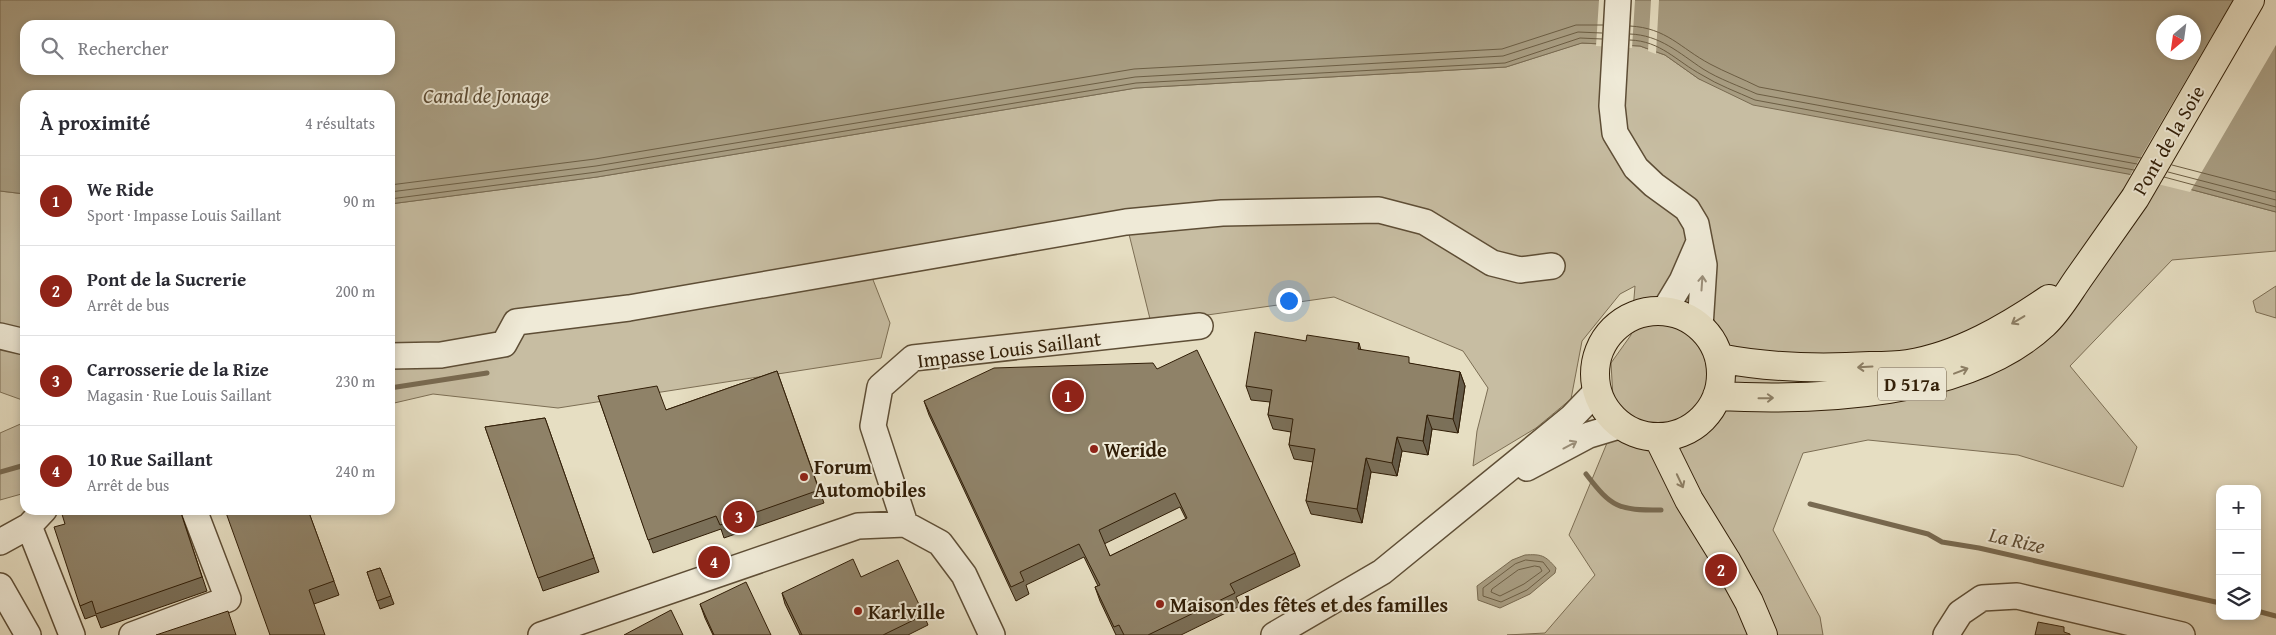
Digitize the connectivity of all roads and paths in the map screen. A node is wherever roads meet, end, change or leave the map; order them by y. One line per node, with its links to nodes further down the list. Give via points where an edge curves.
1 (1618, 0): 3 (street, via 1612,106 1615,133 1636,168 1687,209)
2 (2250, 0): 5 (main road, Pont de la Soie / D 517a, via 2135,198)
3 (1700, 240): 6 (street); 8 (street, one-way to 3, via 1704,265)
4 (1552, 266): 11 (street, via 1520,270 1492,263 1425,222 1379,210 1222,213 1126,222 630,308 516,322 504,344 442,355)
5 (2074, 285): 12 (main road, D 517a, one-way to 12, via 2018,320 1965,347 1909,364 1837,368 1754,365); 14 (main road, D 517a, one-way to 5, via 1817,396 1898,388 1959,372 2013,348 2062,305)
6 (1664, 311): 8 (main road, via 1683,316); 13 (main road, via 1628,318 1609,334 1602,344 1595,367)
7 (1200, 326): 20 (street, Impasse Louis Saillant, via 913,358 880,387 873,426)
8 (1700, 327): 12 (main road, via 1712,341)
9 (0, 336): 10 (street)
10 (20, 341)
11 (395, 356)
12 (1719, 358): 14 (main road, via 1721,371)
13 (1597, 391): 15 (main road, via 1603,404); 17 (street, via 1572,417)
14 (1717, 396): 16 (main road, via 1708,412 1691,428)
15 (1622, 426): 16 (main road, via 1639,434); 17 (street, one-way to 15, via 1589,435)
16 (1658, 437): 29 (main road, one-way to 29, via 1689,500 1745,593)
17 (1481, 492): 28 (street, via 1382,572)
18 (196, 515): 25 (street, via 228,599)
19 (37, 518): 21 (street); 24 (street)
20 (905, 524): 26 (street, via 858,526); 27 (street, via 940,543 964,575)
21 (0, 542)
22 (0, 586): 23 (street)
23 (28, 635)
24 (72, 635)
25 (132, 635)
26 (541, 635)
27 (992, 635)
28 (1274, 635)
29 (1764, 635)
30 (1946, 635): 31 (street, via 1960,613 1982,598 2017,596)
31 (2182, 635)

